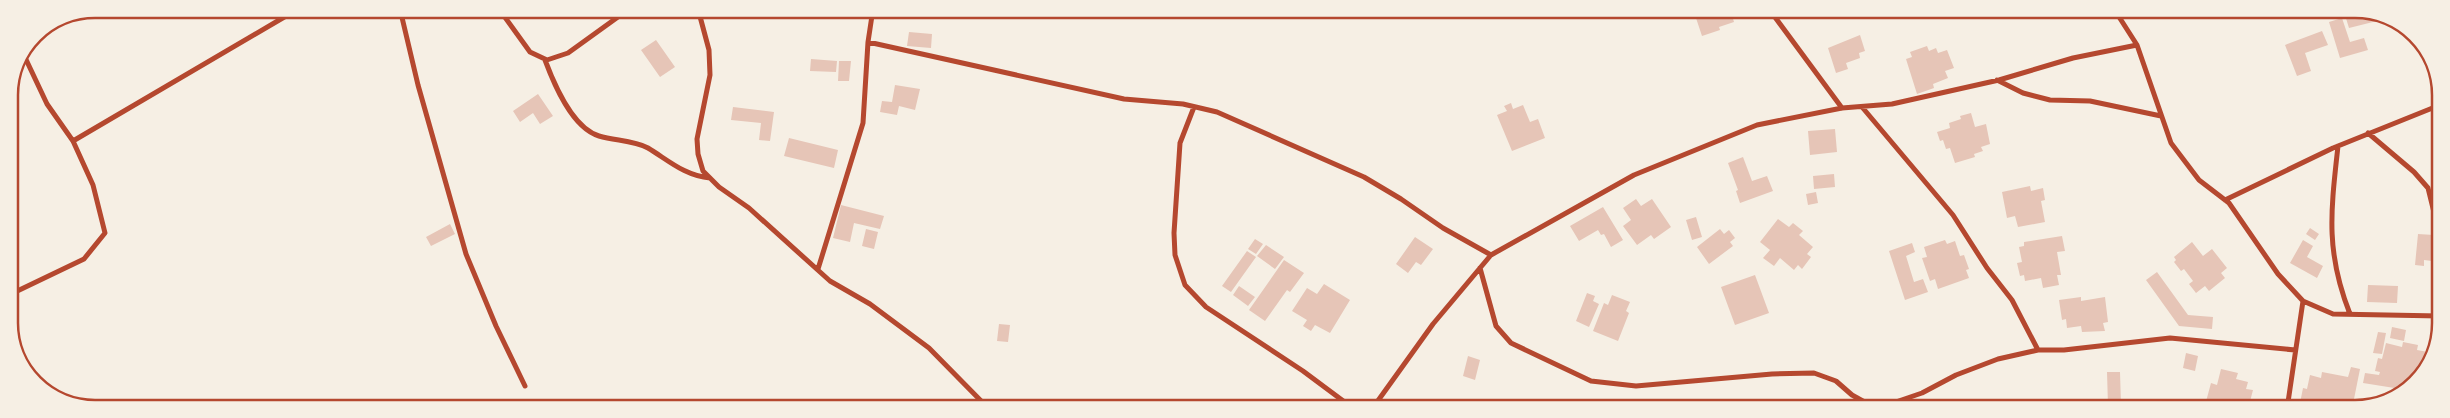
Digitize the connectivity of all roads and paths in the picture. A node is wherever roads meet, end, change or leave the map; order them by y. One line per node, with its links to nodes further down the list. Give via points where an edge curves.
1 (283, 18): 20 (street)
2 (402, 18): 34 (street, via 466,254)
3 (505, 18): 12 (street, via 530,52)
4 (617, 18): 12 (street, via 568,53)
5 (700, 18): 22 (street, via 709,50 710,75 697,139 703,171)
6 (872, 18): 9 (street)
7 (1776, 18): 16 (street)
8 (2120, 18): 10 (street)
9 (868, 42): 14 (street, via 1124,99); 27 (street, via 863,123)
10 (2137, 44): 13 (street); 18 (street)
11 (26, 59): 20 (street, via 47,104)
12 (545, 60): 22 (street, via 554,85 586,130 647,148 698,177)
13 (1996, 80): 15 (street, via 1892,104); 18 (street, via 2023,93 2050,100 2090,101)
14 (1194, 106): 25 (street, via 1217,112 1364,177); 36 (street, via 1180,143 1174,233 1175,255 1185,285 1206,307)
15 (1862, 107): 16 (street); 32 (street, via 1953,215 2012,300)
16 (1842, 108): 25 (street, via 1757,124 1634,175)
17 (2432, 108): 19 (street)
18 (2161, 116): 23 (street, via 2171,143 2199,180)
19 (2368, 133): 21 (street); 24 (street, via 2414,172 2428,188)
20 (73, 141): 28 (street, via 94,184 105,233 84,259)
21 (2338, 146): 23 (street); 30 (street, via 2330,219 2338,285)
22 (710, 178): 27 (street)
23 (2224, 200): 29 (street)
24 (2432, 204)
25 (1491, 255): 26 (street)
26 (1480, 268): 37 (street, via 1432,324); 38 (street, via 1496,326 1503,336 1511,343 1591,381 1636,386 1814,373 1836,380)
27 (818, 270): 35 (street, via 929,348)
28 (18, 291)
29 (2302, 301): 30 (street, via 2333,314); 33 (street)
30 (2350, 314): 31 (street)
31 (2432, 316)
32 (2038, 350): 33 (street, via 2170,338); 39 (street, via 1998,359)
33 (2295, 350): 40 (street)
34 (525, 386)
35 (980, 400)
36 (1342, 400)
37 (1378, 400)
38 (1862, 400)
39 (1905, 400)
40 (2288, 400)

